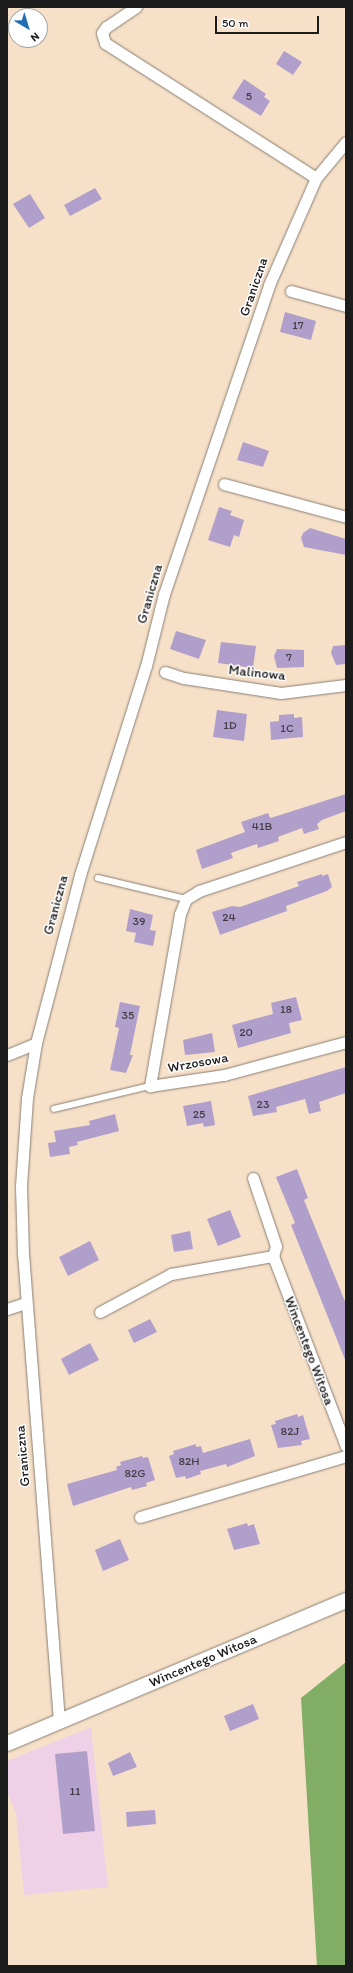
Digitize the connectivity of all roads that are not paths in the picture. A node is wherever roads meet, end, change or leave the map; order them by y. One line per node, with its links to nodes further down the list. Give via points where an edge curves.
1 (136, 7): 3 (street, via 106,27 102,33 105,43)
2 (346, 142): 3 (street, Graniczna)
3 (316, 178): 14 (street, Graniczna, via 269,285 164,594 146,666 80,875)
4 (291, 291): 5 (street)
5 (346, 306)
6 (224, 484): 7 (street)
7 (346, 517)
8 (165, 672): 9 (street, Malinowa, via 184,678 281,693)
9 (346, 685)
10 (346, 842): 12 (street, via 199,891)
11 (98, 878): 12 (lane)
12 (186, 899): 16 (street, via 180,914)
13 (346, 1042): 16 (street, Wrzosowa, via 224,1075)
14 (36, 1043): 15 (street); 20 (street, Graniczna, via 27,1098 21,1186)
15 (7, 1055)
16 (150, 1086): 17 (lane, Wrzosowa)
17 (54, 1109)
18 (252, 1178): 19 (street, Wincentego Witosa, via 276,1246)
19 (273, 1256): 22 (street, via 171,1274); 23 (street, Wincentego Witosa)
20 (26, 1303): 21 (street); 27 (street, Graniczna)
21 (7, 1309)
22 (100, 1312)
23 (346, 1446)
24 (346, 1456): 25 (street)
25 (140, 1517)
26 (346, 1600): 27 (street, Wincentego Witosa)
27 (59, 1721): 28 (street, Wincentego Witosa)
28 (7, 1743)

